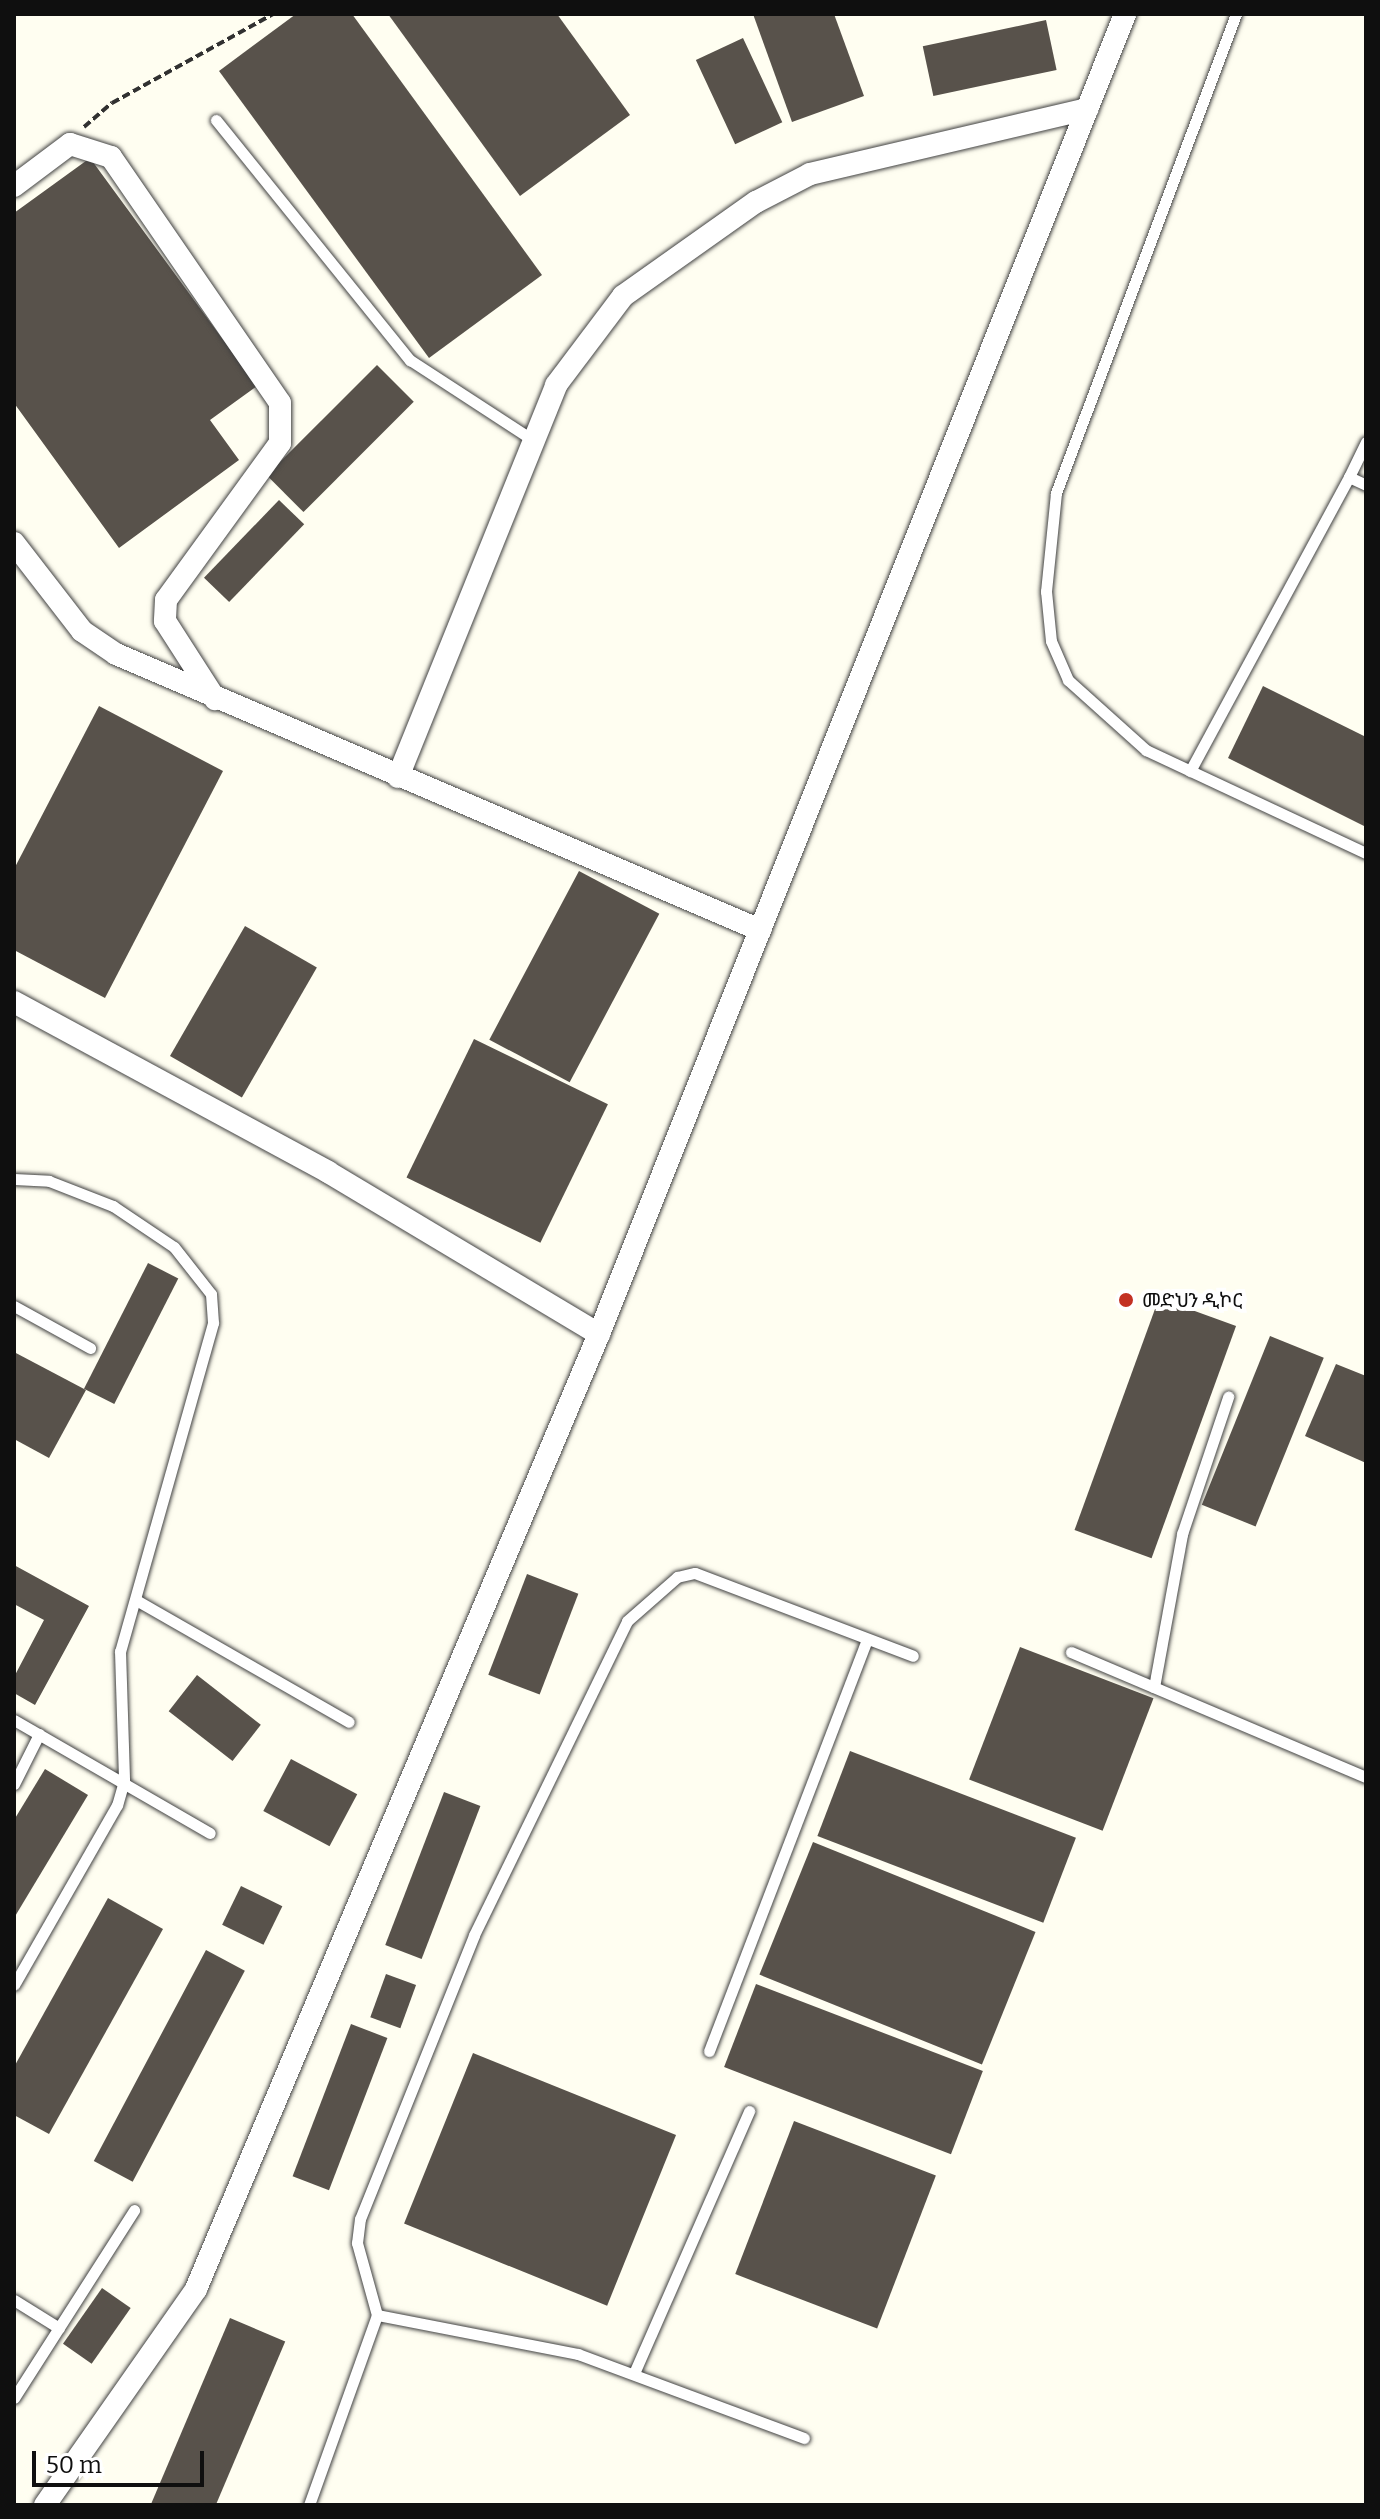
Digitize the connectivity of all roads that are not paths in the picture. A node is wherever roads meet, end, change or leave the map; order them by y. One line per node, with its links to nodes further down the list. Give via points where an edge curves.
1 (1125, 14): 3 (street)
2 (1236, 14): 12 (lane, via 1056,493 1048,539 1051,641 1068,680 1146,750)
3 (1087, 109): 6 (street, via 860,157 756,202 623,296 581,344); 15 (street)
4 (216, 120): 6 (lane, via 410,360)
5 (14, 186): 11 (street, via 70,144 111,157 127,171 280,403 280,443 166,600 165,621)
6 (531, 439): 13 (street)
7 (1366, 442): 8 (lane)
8 (1349, 477): 9 (lane); 12 (lane)
9 (1366, 485)
10 (14, 543): 11 (street, via 82,631)
11 (216, 700): 13 (street)
12 (1190, 771): 14 (lane)
13 (398, 777): 15 (street)
14 (1366, 853)
15 (760, 930): 19 (street)
16 (14, 1002): 19 (street, via 328,1172)
17 (14, 1179): 22 (lane, via 49,1181 113,1206 174,1247 211,1294 210,1349)
18 (14, 1306): 20 (lane)
19 (599, 1334): 44 (street, via 196,2289)
20 (90, 1348)
21 (1228, 1397): 26 (lane, via 1182,1534)
22 (136, 1600): 28 (lane); 31 (lane, via 117,1676)
23 (866, 1642): 25 (lane); 35 (lane); 39 (lane, via 695,1573 677,1577 627,1621 474,1935 360,2219 357,2243)
24 (1071, 1652): 26 (lane)
25 (913, 1656)
26 (1154, 1687): 30 (lane)
27 (14, 1720): 29 (lane)
28 (349, 1722)
29 (39, 1734): 31 (lane); 32 (lane)
30 (1366, 1777)
31 (124, 1781): 33 (lane); 34 (lane)
32 (14, 1784)
33 (210, 1833)
34 (14, 1985)
35 (709, 2051)
36 (749, 2111): 41 (lane)
37 (134, 2210): 40 (lane)
38 (14, 2300): 40 (lane)
39 (377, 2315): 41 (lane); 45 (lane)
40 (59, 2328): 42 (lane)
41 (635, 2371): 43 (lane)
42 (14, 2398)
43 (804, 2438)
44 (45, 2505)
45 (309, 2505)

